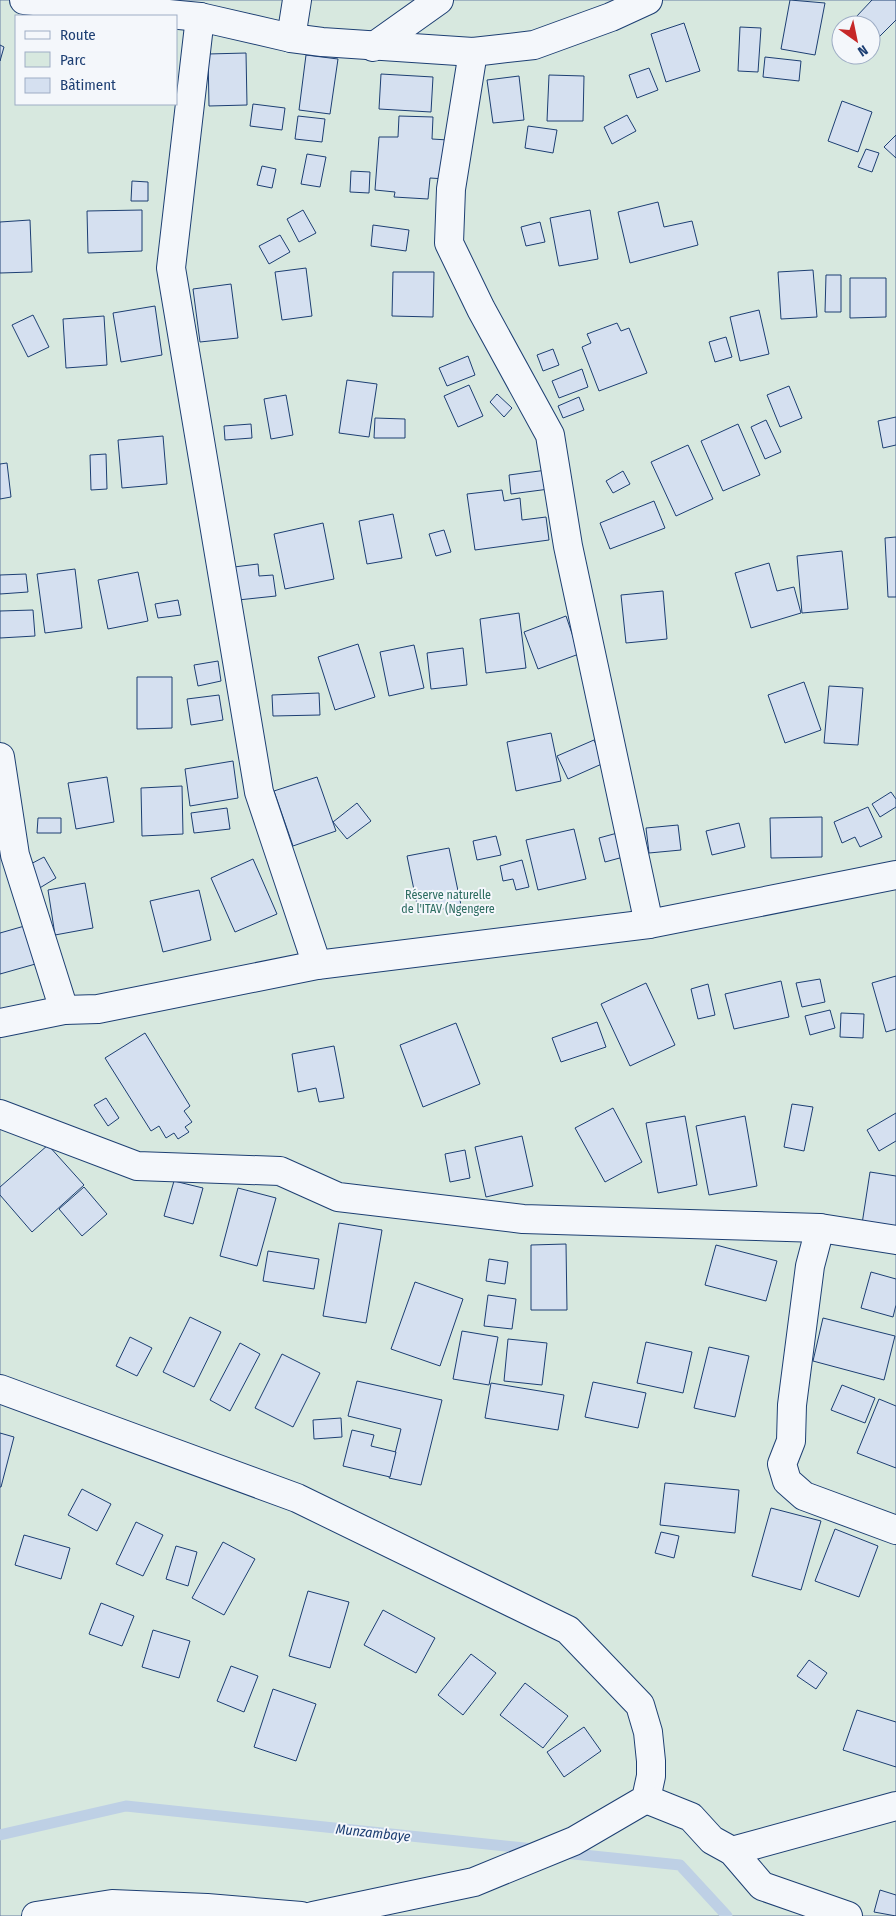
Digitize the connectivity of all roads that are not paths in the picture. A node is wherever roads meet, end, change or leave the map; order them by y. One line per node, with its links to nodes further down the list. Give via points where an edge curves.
1 (24, 0): 5 (street)
2 (296, 0): 8 (street)
3 (439, 0): 9 (street)
4 (648, 0): 10 (street, via 534,45)
5 (171, 15)
6 (178, 16): 7 (street)
7 (200, 18): 8 (street); 14 (street, via 171,268 259,792)
8 (291, 38): 9 (street)
9 (373, 47): 10 (street)
10 (473, 52): 13 (street, via 452,189 449,243 550,435 568,546)
11 (0, 757): 15 (street, via 15,854)
12 (896, 875): 13 (street)
13 (649, 924): 14 (street)
14 (317, 965): 15 (street, via 98,1008)
15 (64, 1010): 16 (street)
16 (0, 1023)
17 (0, 1114): 18 (street, via 137,1166 280,1172 338,1197 523,1219)
18 (820, 1228): 19 (street); 21 (street, via 810,1266 792,1405 791,1441 782,1464 787,1482 804,1496)
19 (896, 1240)
20 (0, 1389): 22 (street, via 297,1498 568,1630 640,1706 648,1732 651,1761)
21 (896, 1530)
22 (646, 1799): 24 (street, via 691,1818 712,1840); 27 (street, via 574,1841 474,1882)
23 (896, 1806): 24 (street)
24 (732, 1851): 28 (street, via 762,1886)
25 (36, 1916): 26 (street, via 112,1904)
26 (301, 1916)
27 (313, 1916)
28 (848, 1916)

